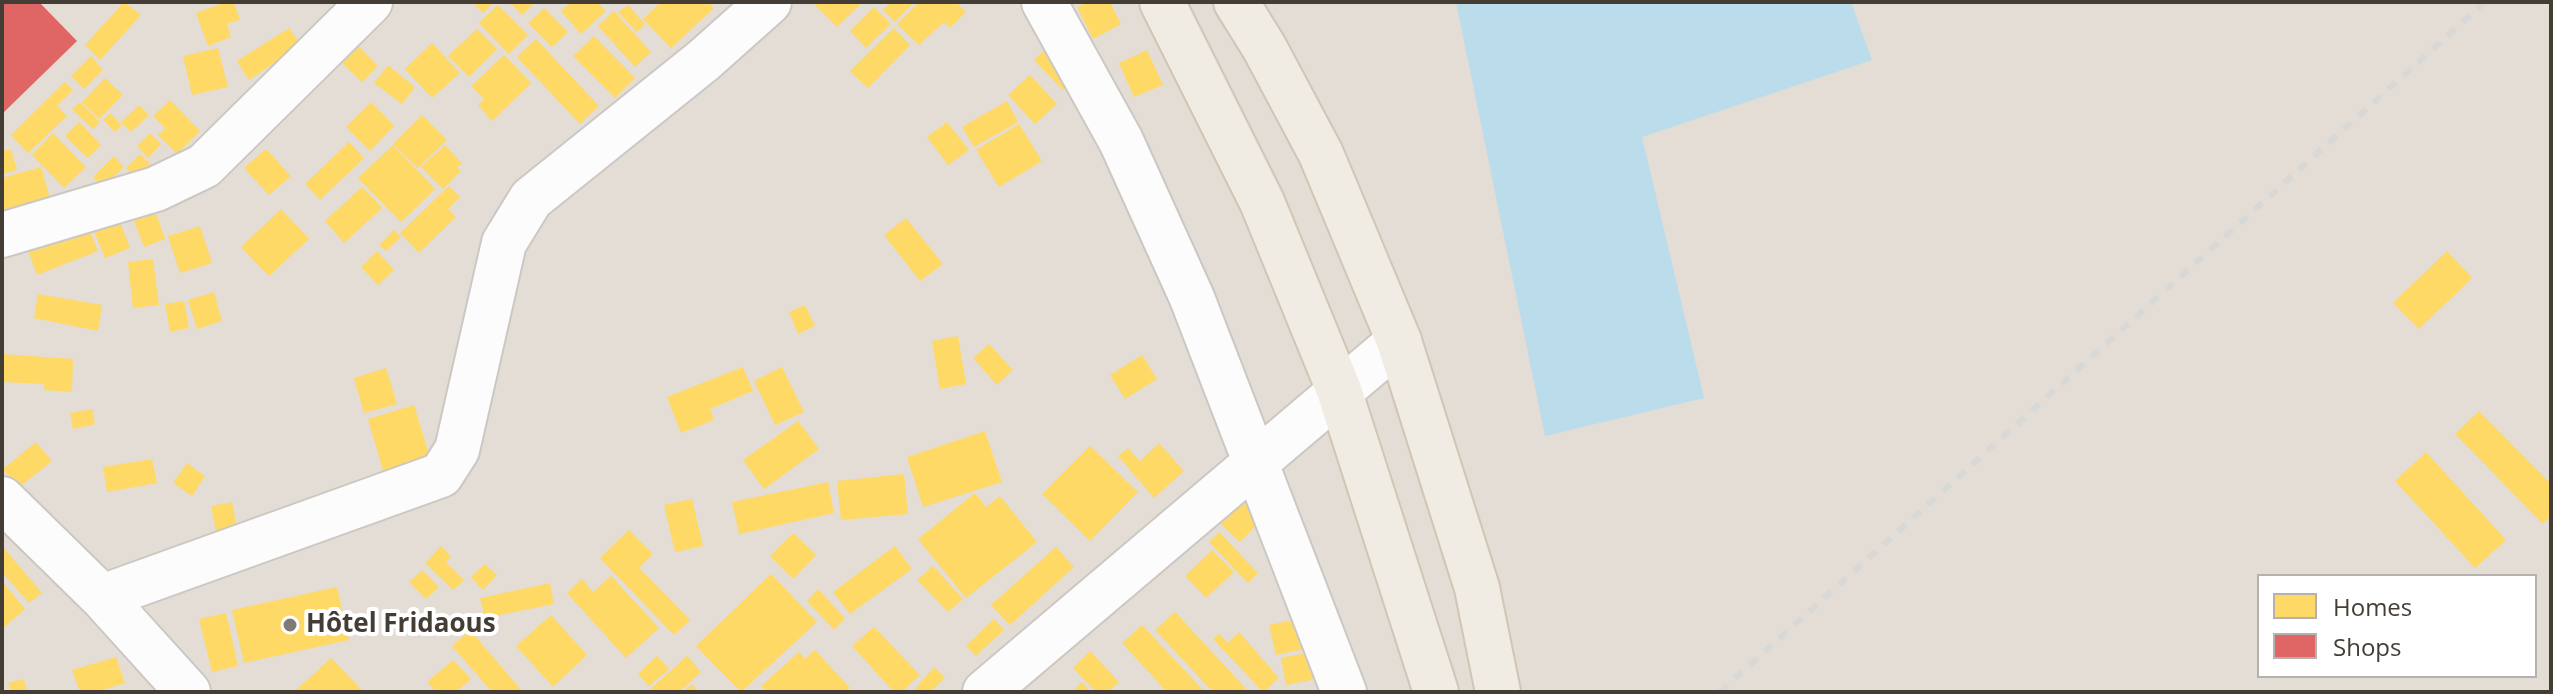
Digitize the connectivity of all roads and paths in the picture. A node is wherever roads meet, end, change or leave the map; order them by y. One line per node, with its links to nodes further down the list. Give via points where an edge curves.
1 (370, 2): 6 (street, via 204,166 156,189)
2 (769, 2): 11 (street, via 531,199 504,243 468,411 457,450 441,475)
3 (1044, 2): 9 (street, via 1121,141 1192,298)
4 (1162, 2): 8 (main road, via 1262,202)
5 (1236, 2): 7 (main road, via 1321,154)
6 (2, 235)
7 (1399, 341): 8 (street); 16 (main road, via 1477,588)
8 (1339, 390): 9 (street); 15 (main road)
9 (1256, 460): 13 (street); 14 (street)
10 (2, 499): 11 (street)
11 (102, 597): 12 (street)
12 (188, 692)
13 (985, 692)
14 (1344, 692)
15 (1436, 692)
16 (1498, 692)

